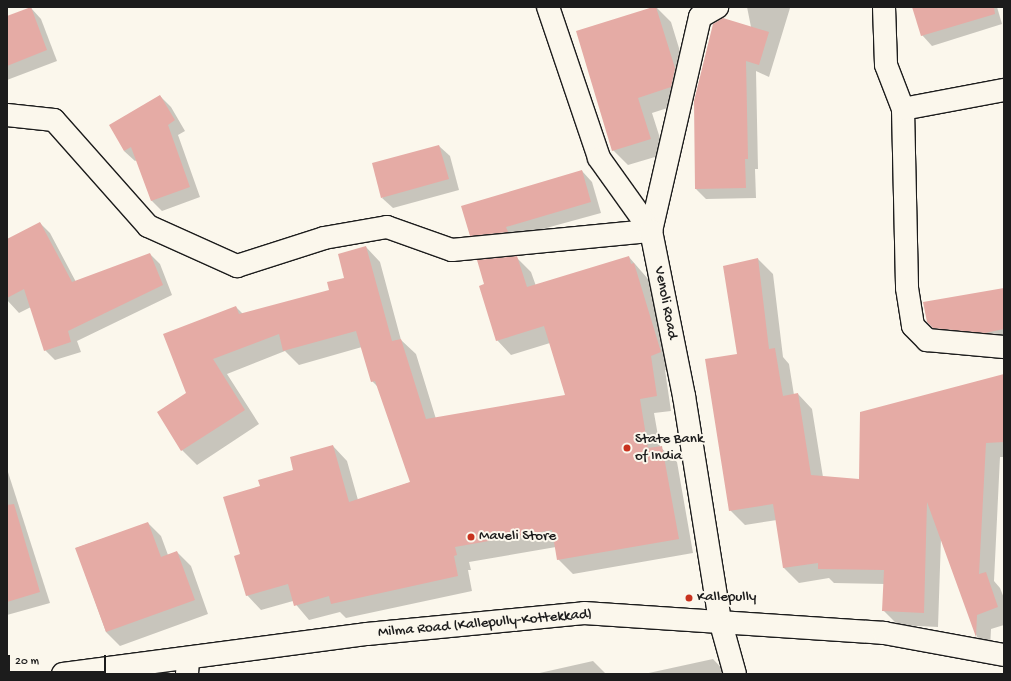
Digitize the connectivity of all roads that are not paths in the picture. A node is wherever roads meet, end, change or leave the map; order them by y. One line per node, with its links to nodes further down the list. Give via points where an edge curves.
1 (548, 7): 7 (street, Venoli Road, via 599,158)
2 (717, 7): 7 (street, via 700,17)
3 (884, 7): 5 (street, via 886,65)
4 (1004, 90): 5 (street)
5 (903, 109): 8 (street, via 907,288 913,326 927,340)
6 (7, 116): 7 (street, via 54,120 148,226 237,266 324,238 387,227 452,250)
7 (651, 231): 9 (street, Venoli Road, via 684,396)
8 (1004, 346)
9 (720, 620): 10 (street, Milma Road (Kallepully-Kottekkad), via 884,633); 11 (street, Milma Road (Kallepully-Kottekkad), via 584,613 367,634); 13 (street, Venoli Road)
10 (1004, 655)
11 (188, 666): 12 (street, Milma Road (Kallepully-Kottekkad))
12 (63, 674)
13 (735, 674)

